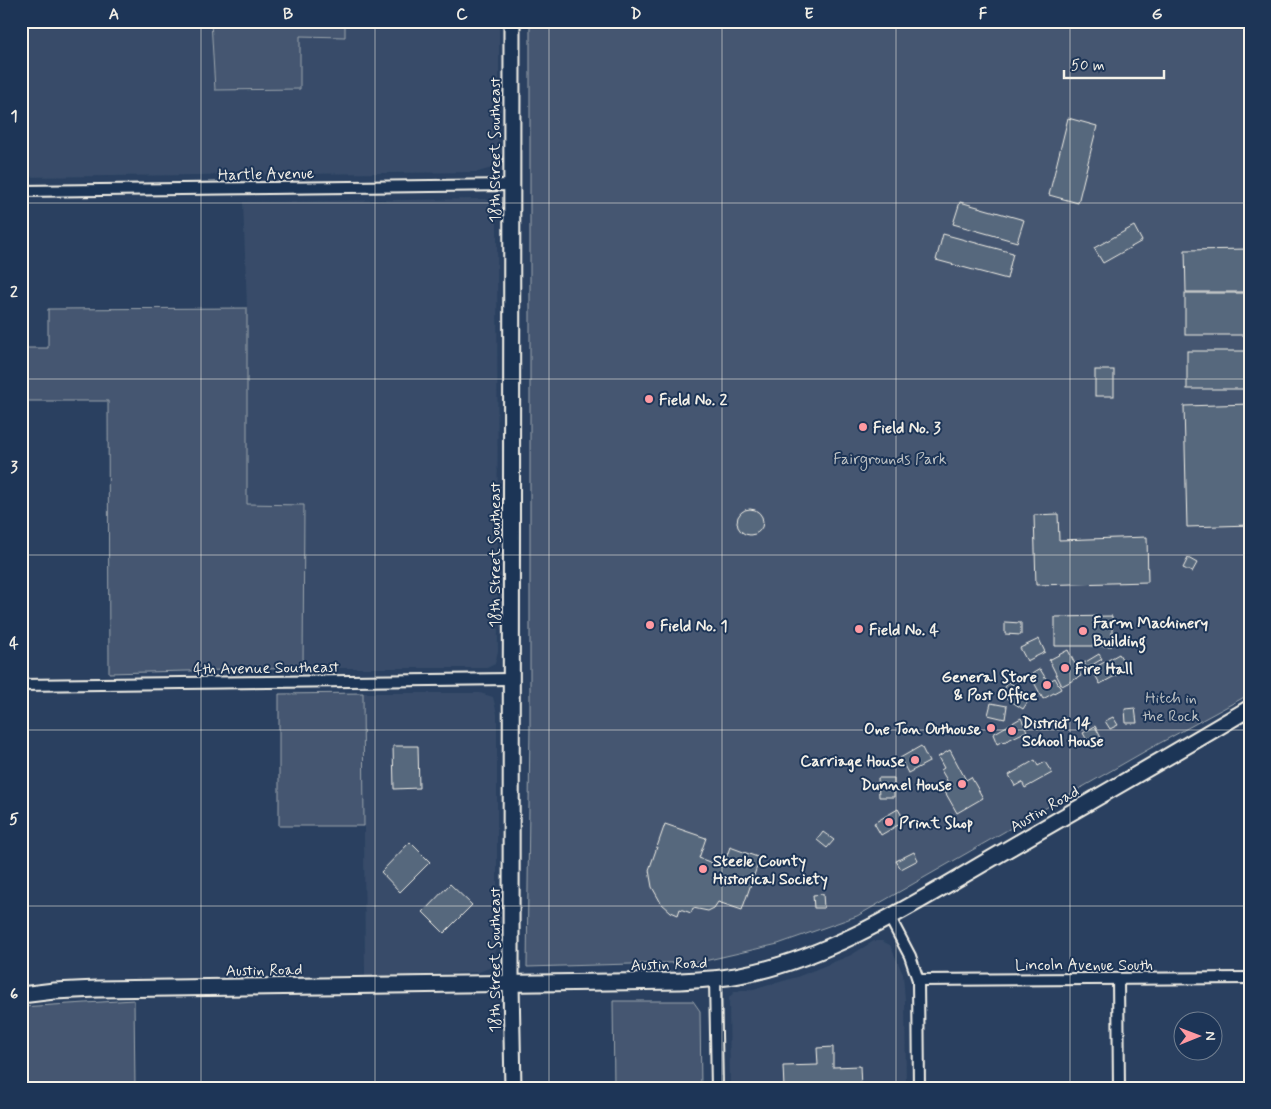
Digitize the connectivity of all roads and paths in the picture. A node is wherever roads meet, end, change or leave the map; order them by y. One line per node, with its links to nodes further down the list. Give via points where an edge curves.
1 (512, 21): 2 (street, 18th Street Southeast)
2 (512, 185): 3 (street, Hartle Avenue); 4 (street, 18th Street Southeast)
3 (21, 191)
4 (512, 679): 5 (street, 4th Avenue Southeast); 12 (street, 18th Street Southeast)
5 (21, 685)
6 (1250, 708): 7 (street, Austin Road)
7 (889, 916): 9 (street, Austin Road, via 836,945 806,956 773,967); 11 (street, via 910,956)
8 (1250, 978): 10 (street, Lincoln Avenue South)
9 (715, 979): 12 (street, Austin Road); 15 (street)
10 (1118, 979): 11 (street, Lincoln Avenue South); 17 (street)
11 (918, 980): 16 (street)
12 (512, 984): 13 (street, Austin Road, via 97,989); 14 (street, 18th Street Southeast)
13 (21, 995)
14 (513, 1088)
15 (717, 1088)
16 (919, 1088)
17 (1120, 1088)

